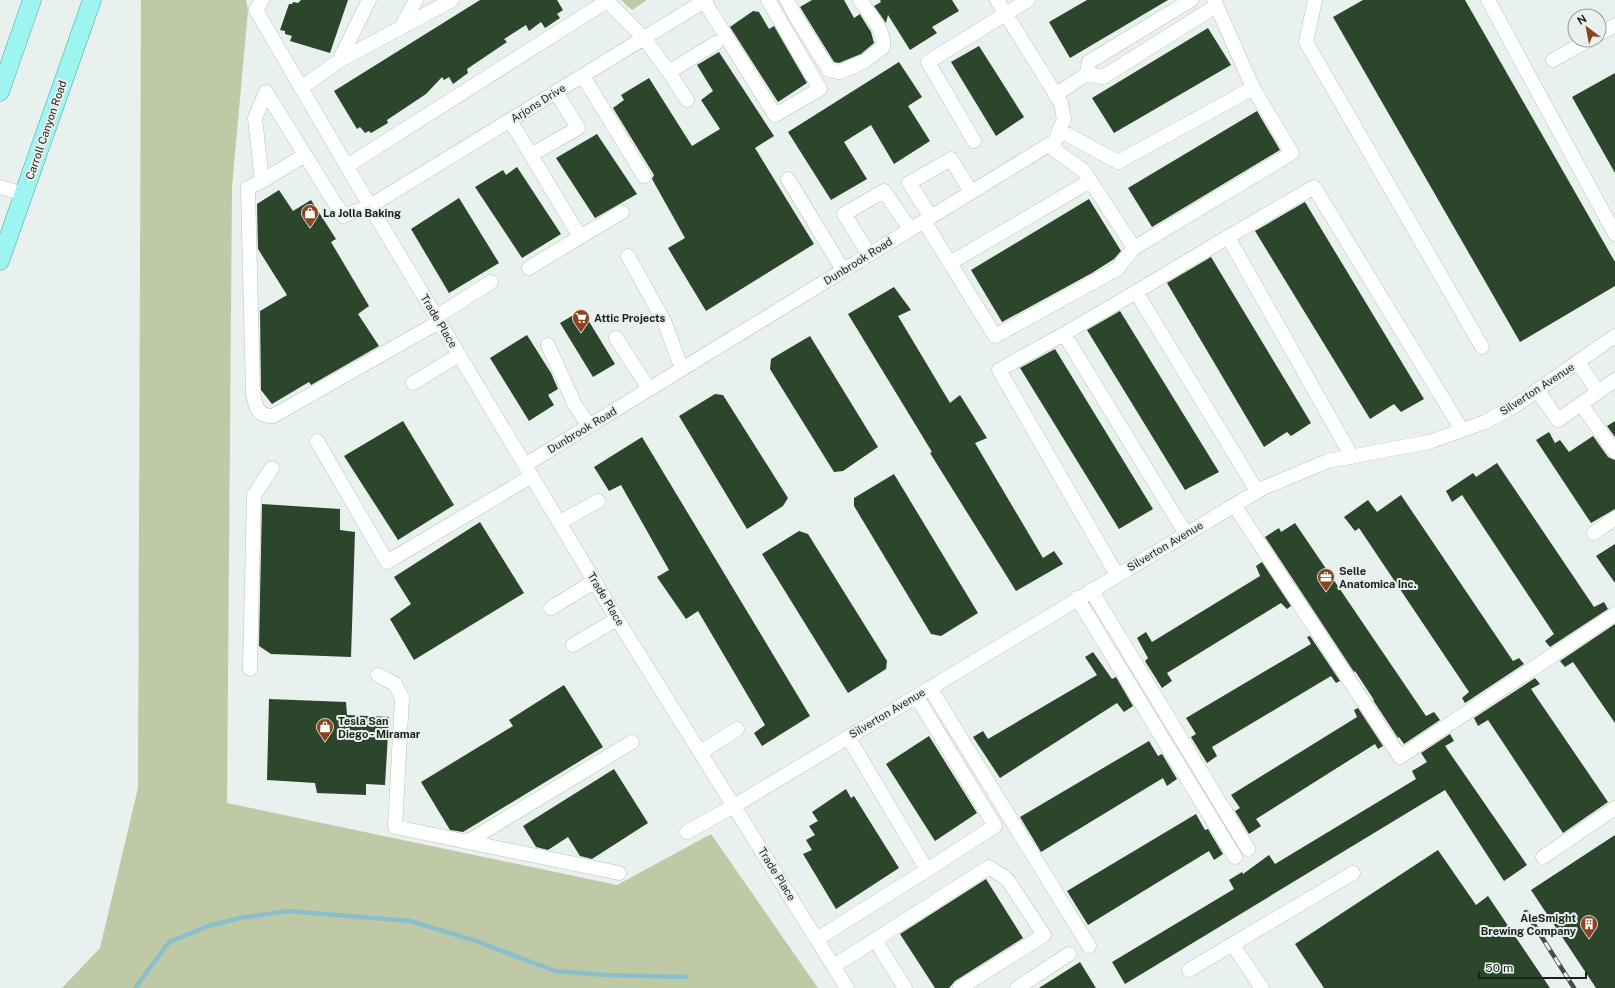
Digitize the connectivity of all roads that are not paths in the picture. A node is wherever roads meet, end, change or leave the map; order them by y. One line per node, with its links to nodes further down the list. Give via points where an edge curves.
1 (32, 0): 30 (main road)
2 (92, 0): 48 (main road, Carroll Canyon Road)
3 (262, 0): 28 (street, Trade Place, via 256,10)
4 (368, 0): 23 (street)
5 (416, 0): 19 (street)
6 (452, 0): 19 (street)
7 (606, 0): 20 (street); 41 (street)
8 (768, 0): 16 (street, via 820,89 775,115)
9 (787, 0): 10 (street, via 829,70 840,72 865,61 883,47 884,39)
10 (860, 0)
11 (997, 0): 18 (street, Dunbrook Road)
12 (1028, 0): 18 (street)
13 (1190, 0): 26 (street, via 1089,62)
14 (1315, 0): 70 (street, via 1306,42)
15 (1488, 0): 53 (street)
16 (705, 1): 20 (street, Arjons Drive)
17 (1216, 3): 26 (street, via 1103,77); 29 (street)
18 (1006, 14): 32 (street, Dunbrook Road); 36 (street, via 928,62)
19 (402, 26): 23 (street)
20 (644, 38): 25 (street); 27 (street, Arjons Drive)
21 (716, 43): 25 (street)
22 (1575, 48): 24 (street)
23 (339, 60): 28 (street)
24 (1553, 60)
25 (670, 72): 33 (street)
26 (1087, 74): 32 (street)
27 (583, 76): 31 (street, Arjons Drive); 42 (street)
28 (301, 88): 41 (street, Trade Place)
29 (1253, 88): 38 (street, via 1118,162); 56 (street, via 1292,153)
30 (0, 92)
31 (556, 92): 34 (street, Arjons Drive); 40 (street, via 578,128)
32 (1055, 94): 35 (street, Dunbrook Road, via 1061,103 1064,119)
33 (687, 100)
34 (510, 120): 40 (street); 49 (street, Arjons Drive)
35 (1059, 130): 37 (street, Dunbrook Road, via 1055,140); 38 (street)
36 (974, 141)
37 (1048, 145): 43 (street); 47 (street, Dunbrook Road)
38 (1096, 150): 43 (street)
39 (305, 155): 45 (street); 45 (street, via 266,92 255,118); 49 (street, Arjons Drive, via 343,216)
40 (531, 155): 54 (street)
41 (347, 166): 49 (street, Trade Place)
42 (644, 176)
43 (1087, 176): 56 (street); 60 (street)
44 (788, 179): 62 (street)
45 (262, 181): 65 (street, via 248,188 253,393 255,405 260,412 266,416 273,416)
46 (0, 187): 48 (street)
47 (971, 192): 51 (street, Dunbrook Road); 51 (street, via 951,159 909,183)
48 (23, 194): 59 (main road, Carroll Canyon Road)
49 (370, 206): 65 (street, Trade Place)
50 (622, 212): 54 (street)
51 (927, 219): 52 (street, Dunbrook Road); 60 (street)
52 (910, 229): 57 (street, Dunbrook Road); 57 (street, via 884,190 844,214)
53 (1615, 234)
54 (580, 237): 61 (street)
55 (1228, 237): 64 (street); 81 (street, via 1314,186); 84 (street)
56 (1134, 248): 60 (street, via 1117,269 995,336)
57 (869, 254): 62 (street, Dunbrook Road)
58 (628, 256): 73 (street, via 664,321)
59 (0, 260)
60 (950, 263)
61 (529, 268)
62 (843, 270): 73 (street, Dunbrook Road)
63 (491, 282): 65 (street)
64 (1136, 292): 66 (street); 87 (street)
65 (438, 319): 71 (street, Trade Place)
66 (1064, 334): 93 (street); 94 (street, via 999,370)
67 (1615, 336): 72 (street, Silverton Avenue)
68 (616, 338): 76 (street)
69 (548, 345): 80 (street, via 575,404)
70 (1482, 347)
71 (459, 355): 75 (street); 86 (street, Trade Place)
72 (1578, 362): 77 (street, Silverton Avenue); 78 (street)
73 (682, 369): 76 (street, Dunbrook Road)
74 (1615, 380): 78 (street)
75 (413, 383)
76 (649, 389): 80 (street, Dunbrook Road)
77 (1537, 390): 79 (street, via 1558,420); 81 (street, Silverton Avenue, via 1485,422)
78 (1598, 392): 79 (street)
79 (1581, 404): 83 (street)
80 (590, 426): 86 (street, Dunbrook Road)
81 (1462, 430): 84 (street, Silverton Avenue, via 1429,442)
82 (317, 441): 86 (street, Dunbrook Road, via 387,562)
83 (1615, 452)
84 (1352, 457): 87 (street, Silverton Avenue, via 1328,461)
85 (272, 468): 102 (street, via 254,495)
86 (528, 470): 91 (street, Trade Place)
87 (1257, 491): 89 (street, Silverton Avenue)
88 (598, 501): 91 (street)
89 (1234, 505): 93 (street, Silverton Avenue); 99 (street, via 1400,757)
90 (1615, 518): 92 (street)
91 (560, 522): 95 (street, Trade Place)
92 (1594, 533)
93 (1186, 534): 94 (street, Silverton Avenue)
94 (1117, 575): 96 (street, Silverton Avenue)
95 (595, 581): 98 (street); 100 (street, Trade Place)
96 (1091, 590): 97 (street, Silverton Avenue); 114 (street)
97 (1077, 598): 104 (street, Silverton Avenue); 115 (street)
98 (551, 608)
99 (1615, 614)
100 (617, 618): 101 (street); 109 (street, Trade Place)
101 (573, 645)
102 (250, 669)
103 (378, 675): 113 (street, via 395,684 402,698 396,828)
104 (930, 688): 105 (street, Silverton Avenue); 123 (street)
105 (916, 696): 107 (street, Silverton Avenue); 117 (street, via 995,826)
106 (737, 729): 109 (street)
107 (848, 737): 110 (street, Silverton Avenue); 117 (street)
108 (632, 742): 113 (street)
109 (701, 752): 110 (street, Trade Place)
110 (734, 806): 112 (street, Silverton Avenue); 120 (street, Trade Place)
111 (1615, 808): 116 (street)
112 (687, 832)
113 (466, 842): 118 (street)
114 (1248, 849)
115 (1235, 857)
116 (1543, 857)
117 (927, 870): 120 (street)
118 (619, 873)
119 (1353, 873): 122 (street)
120 (817, 939): 125 (street, Trade Place)
121 (875, 940): 125 (street); 128 (street); 129 (street, via 989,867 1007,878 1044,935)
122 (1232, 944): 126 (street); 131 (street)
123 (1089, 946)
124 (1069, 954): 130 (street)
125 (834, 966): 127 (street, Trade Place)
126 (1189, 970)
127 (847, 988)
128 (905, 988)
129 (960, 988)
130 (1017, 988)
131 (1262, 988)

